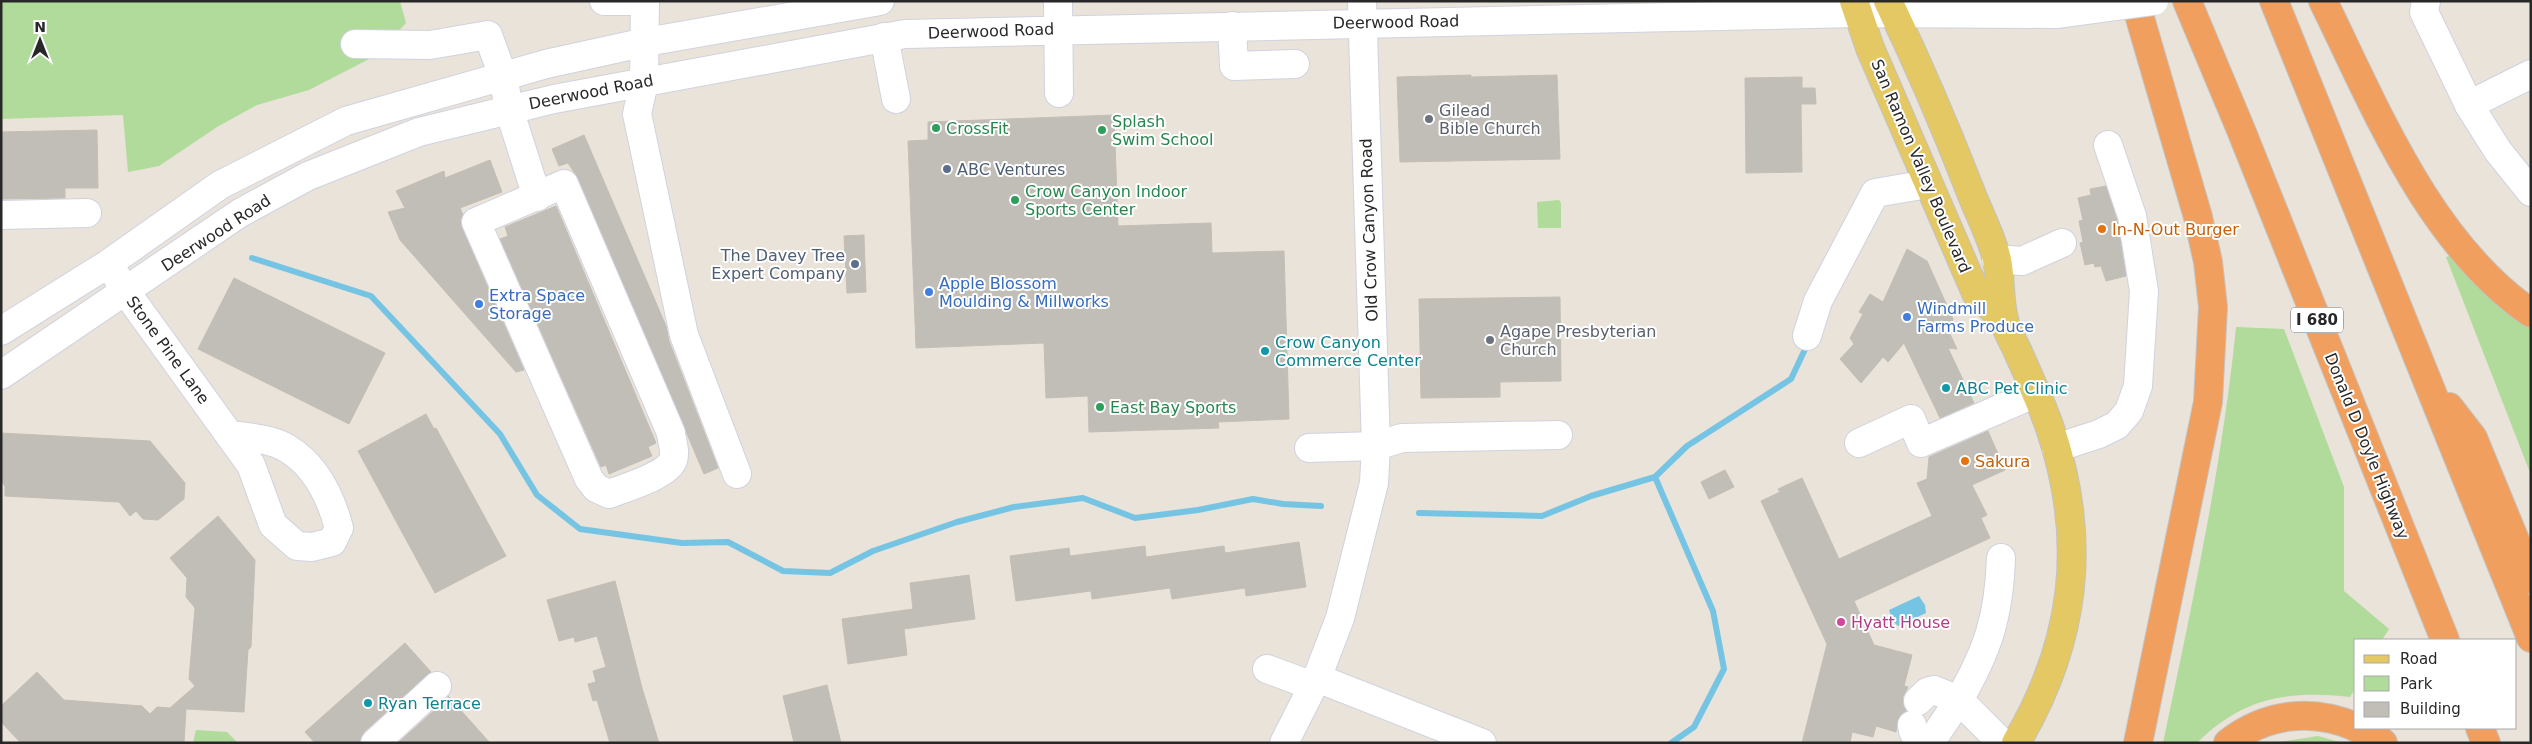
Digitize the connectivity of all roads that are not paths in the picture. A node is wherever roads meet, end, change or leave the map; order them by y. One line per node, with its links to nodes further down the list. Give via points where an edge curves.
1 (604, 1): 16 (street, via 645,1)
2 (880, 1): 16 (street)
3 (1058, 1): 14 (street)
4 (2135, 1): 67 (highway, via 2198,217 2213,307 2208,402)
5 (2154, 1): 11 (street, Deerwood Road, bridge, via 2058,14)
6 (2187, 1): 53 (highway, Donald D Doyle Highway / I 680)
7 (2274, 1): 41 (highway)
8 (2324, 1): 36 (highway, via 2396,148 2438,218 2491,278)
9 (2426, 1): 24 (street, via 2424,12)
10 (1856, 7): 11 (street, Deerwood Road); 12 (street, Deerwood Road); 27 (main road, San Ramon Valley Boulevard)
11 (1891, 7): 33 (main road, San Ramon Valley Boulevard, via 1943,123)
12 (1362, 12): 13 (street, Deerwood Road); 46 (street, Old Crow Canyon Road)
13 (1232, 26): 14 (street, Deerwood Road); 18 (street, via 1234,66)
14 (1057, 29): 15 (street, Deerwood Road); 22 (street)
15 (884, 37): 21 (street, Deerwood Road); 23 (street)
16 (646, 42): 20 (street); 21 (street)
17 (355, 44): 20 (street, via 430,45 488,35)
18 (1295, 64)
19 (2531, 74): 24 (street)
20 (503, 76): 25 (street); 34 (street, via 346,120 220,185)
21 (644, 82): 25 (street, Deerwood Road); 49 (street, via 637,114 684,335)
22 (1059, 93)
23 (896, 98)
24 (2469, 105): 28 (street, via 2498,151)
25 (509, 109): 29 (street); 35 (street, Deerwood Road, via 419,132 308,176 240,213)
26 (2108, 145): 48 (street, via 2132,216 2144,291 2138,386 2129,411 2116,425)
27 (1928, 184): 33 (main road, via 1952,205 1981,262); 37 (main road, San Ramon Valley Boulevard, via 1976,294); 39 (street, via 1875,193 1818,301)
28 (2531, 192)
29 (537, 197): 29 (street, via 564,184 671,433 673,462 663,472 609,494 596,488 589,479 476,222)
30 (87, 213): 31 (street)
31 (1, 215)
32 (2060, 234): 33 (street, via 2015,244)
33 (1996, 259): 37 (main road, San Ramon Valley Boulevard)
34 (108, 264): 35 (street, Stone Pine Lane); 38 (street)
35 (126, 292): 40 (street, Deerwood Road); 43 (street, Stone Pine Lane)
36 (2531, 313)
37 (2004, 320): 42 (main road, San Ramon Valley Boulevard)
38 (1, 331)
39 (1807, 336)
40 (1, 375)
41 (2426, 376): 51 (highway, via 2473,438); 52 (highway)
42 (2036, 393): 45 (street, via 1921,443 1911,420); 48 (main road, San Ramon Valley Boulevard)
43 (229, 435)
44 (1558, 435): 46 (street, via 1402,438)
45 (1859, 443)
46 (1376, 446): 47 (street); 55 (street, Old Crow Canyon Road, via 1374,483 1340,618)
47 (1309, 448)
48 (2056, 448): 66 (main road, San Ramon Valley Boulevard, via 2068,500 2072,546 2070,590 2063,635 2049,678)
49 (737, 474)
50 (2001, 558): 57 (street, via 1992,632 1978,667)
51 (2531, 579)
52 (2531, 638)
53 (2445, 639)
54 (1267, 670): 55 (street)
55 (1315, 682): 63 (street, Old Crow Canyon Road); 64 (street)
56 (437, 686): 62 (street)
57 (1959, 700): 59 (street); 59 (street, via 1934,690 1927,692); 65 (street)
58 (2354, 727): 68 (highway, via 2309,714 2273,718 2241,732)
59 (1920, 728)
60 (2358, 729): 69 (highway)
61 (2480, 729): 70 (highway)
62 (375, 743)
63 (1284, 743)
64 (1482, 743)
65 (2002, 743)
66 (2016, 743)
67 (2138, 743)
68 (2228, 743)
69 (2382, 743)
70 (2486, 743)

